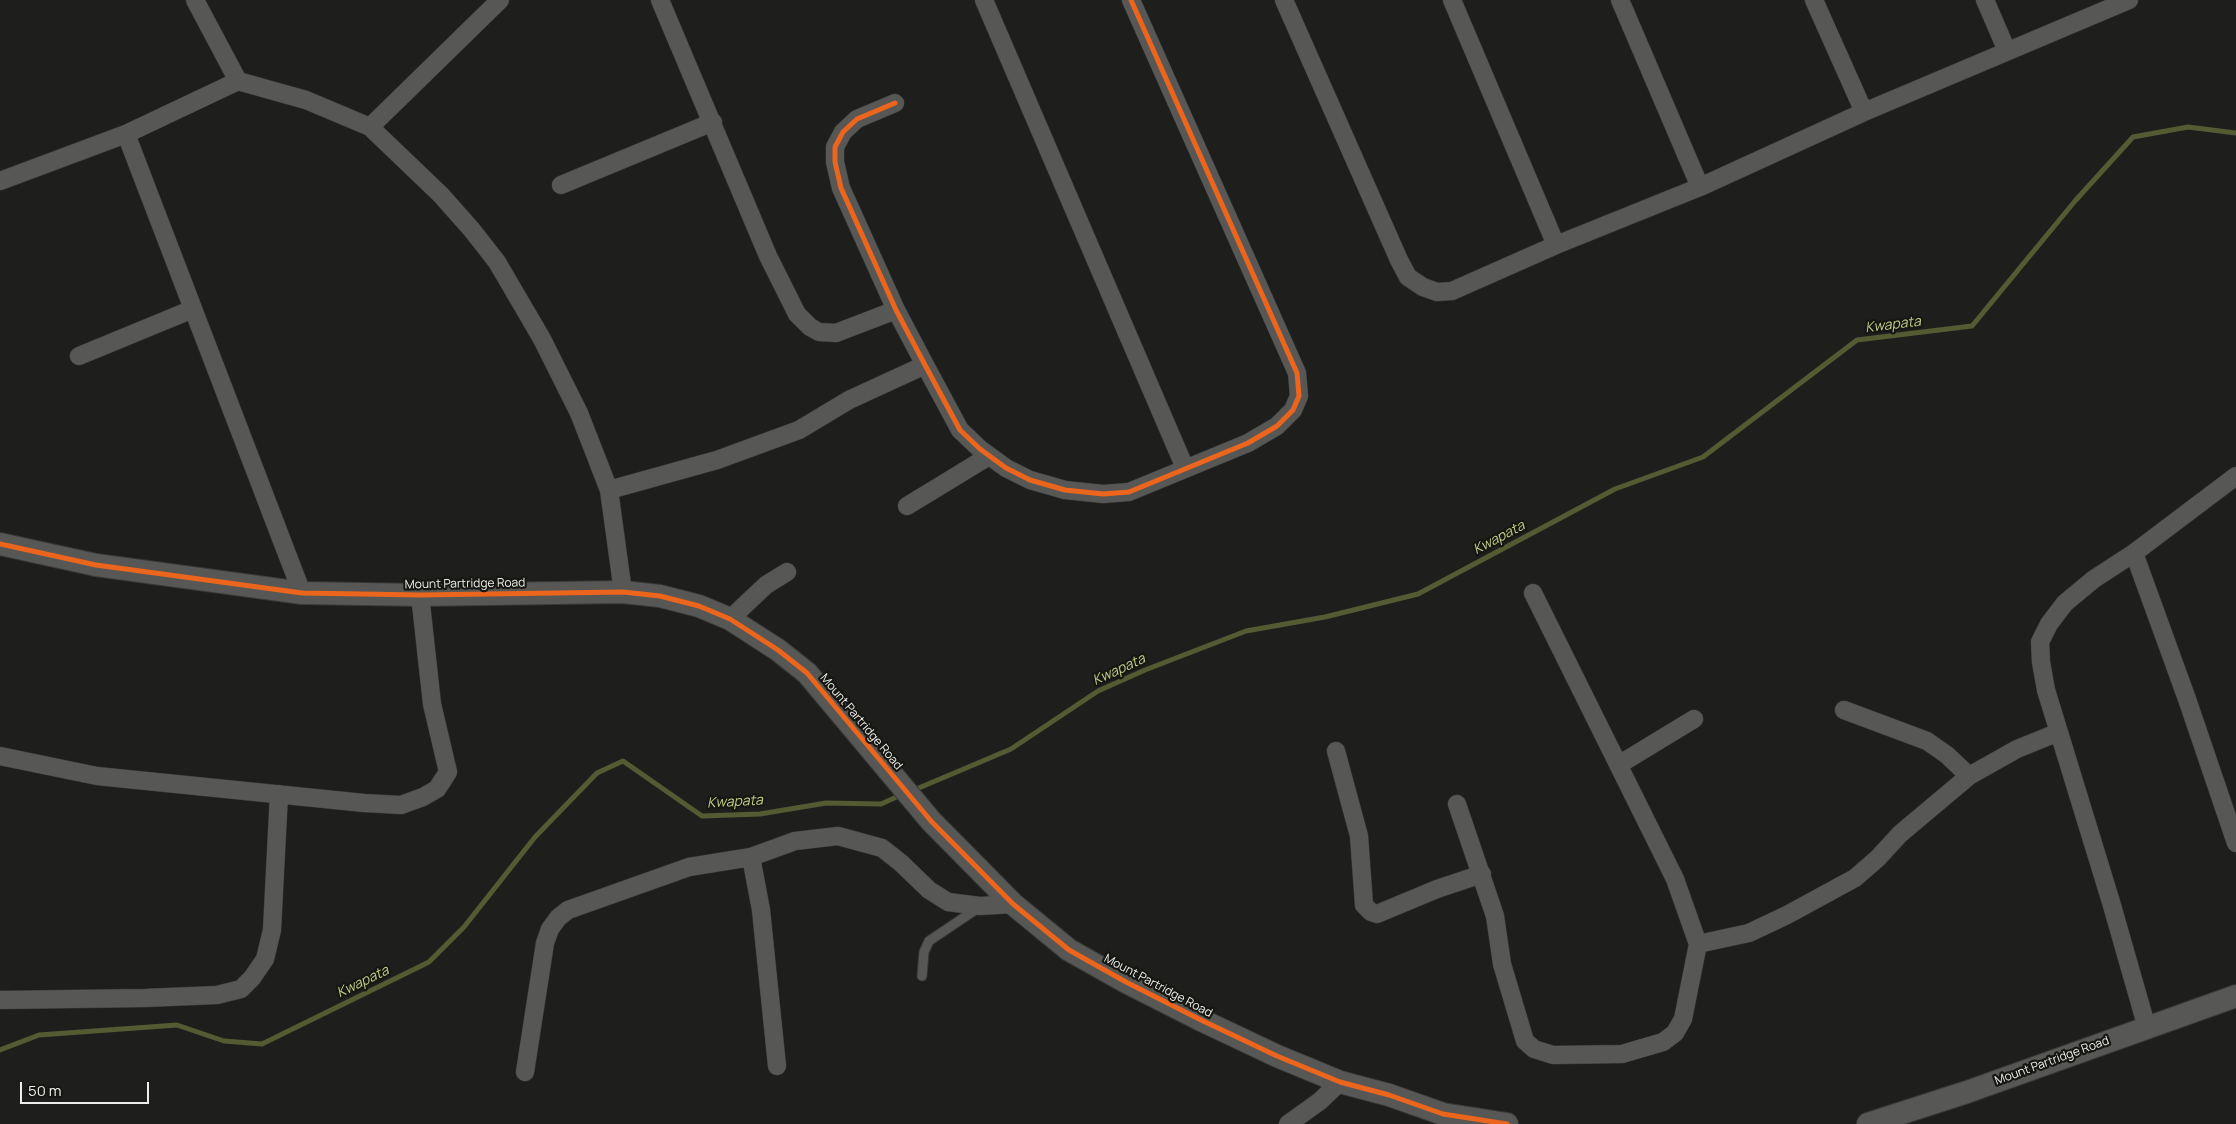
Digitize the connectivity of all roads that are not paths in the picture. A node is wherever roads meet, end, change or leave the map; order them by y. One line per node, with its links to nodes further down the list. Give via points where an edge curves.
1 (195, 0): 13 (street)
2 (500, 0): 17 (street)
3 (660, 0): 16 (street)
4 (984, 0): 28 (street)
5 (1131, 0): 28 (street, via 1297,373 1299,396 1293,410 1277,426 1248,442)
6 (1284, 0): 22 (street, via 1408,277 1437,292 1452,291)
7 (1452, 0): 22 (street)
8 (1620, 0): 21 (street)
9 (1814, 0): 15 (street)
10 (1985, 0): 12 (street)
11 (2129, 0): 12 (street)
12 (2007, 51): 15 (street)
13 (238, 81): 17 (street, via 306,100); 18 (street)
14 (895, 103): 24 (street, via 857,119 843,132 836,147 836,162 842,188)
15 (1864, 112): 21 (street)
16 (713, 122): 20 (street); 24 (street, via 768,256 797,314 819,332 836,332)
17 (370, 127): 30 (street, via 441,195 497,262 542,339 579,413)
18 (126, 134): 19 (street); 23 (street)
19 (0, 181)
20 (561, 185)
21 (1700, 187): 22 (street)
22 (1556, 245)
23 (193, 309): 25 (street); 36 (street)
24 (896, 310): 26 (street)
25 (79, 356)
26 (925, 366): 27 (street, via 960,430); 30 (street, via 849,400 799,430 717,460)
27 (989, 456): 28 (street, via 1030,480 1065,490 1102,494 1129,492); 31 (street)
28 (1184, 468)
29 (2236, 476): 33 (street)
30 (610, 490): 35 (street)
31 (907, 506)
32 (0, 544): 36 (street, Mount Partridge Road, via 96,565)
33 (2134, 554): 42 (street, via 2094,579 2065,603 2040,642 2046,690); 49 (street)
34 (787, 572): 39 (street, via 766,585)
35 (623, 592): 38 (street, Mount Partridge Road); 39 (street, Mount Partridge Road, via 660,596 699,606)
36 (302, 593): 38 (street, Mount Partridge Road)
37 (1533, 593): 45 (street)
38 (420, 595): 47 (street, via 432,704 448,772 437,790 401,805)
39 (730, 619): 52 (street, Mount Partridge Road, via 807,673 931,821)
40 (1844, 710): 46 (street, via 1927,741)
41 (1694, 719): 45 (street)
42 (2059, 732): 46 (street, via 2016,749); 58 (street)
43 (1336, 751): 51 (street, via 1360,836 1364,905 1371,912 1377,914)
44 (0, 756): 47 (street, via 97,776)
45 (1620, 764): 54 (street, via 1675,879)
46 (1969, 776): 54 (street, via 1900,834 1855,878 1749,933)
47 (279, 794): 57 (street, via 272,930 265,959 241,989 217,995 154,998)
48 (1457, 804): 51 (street)
49 (2236, 843)
50 (751, 857): 53 (street, via 795,841 838,836 882,848 940,898 959,905); 59 (street, via 761,910); 60 (street, via 689,867 568,910 558,918 545,943)
51 (1482, 874): 54 (street, via 1495,916 1502,964 1525,1041 1544,1054 1622,1054 1663,1042 1683,1019)
52 (1013, 904): 53 (street); 61 (street, Mount Partridge Road, via 1070,950 1126,982 1260,1048)
53 (980, 906): 55 (lane, via 929,941 924,952)
54 (1698, 944)
55 (922, 976)
56 (2236, 996): 58 (street, Mount Partridge Road)
57 (0, 1000)
58 (2147, 1028): 63 (street, Mount Partridge Road)
59 (777, 1066)
60 (525, 1072)
61 (1340, 1082): 62 (street, Mount Partridge Road, via 1388,1095); 64 (street)
62 (1444, 1119): 65 (street, Mount Partridge Road)
63 (1881, 1122)
64 (1288, 1124)
65 (1507, 1124)

